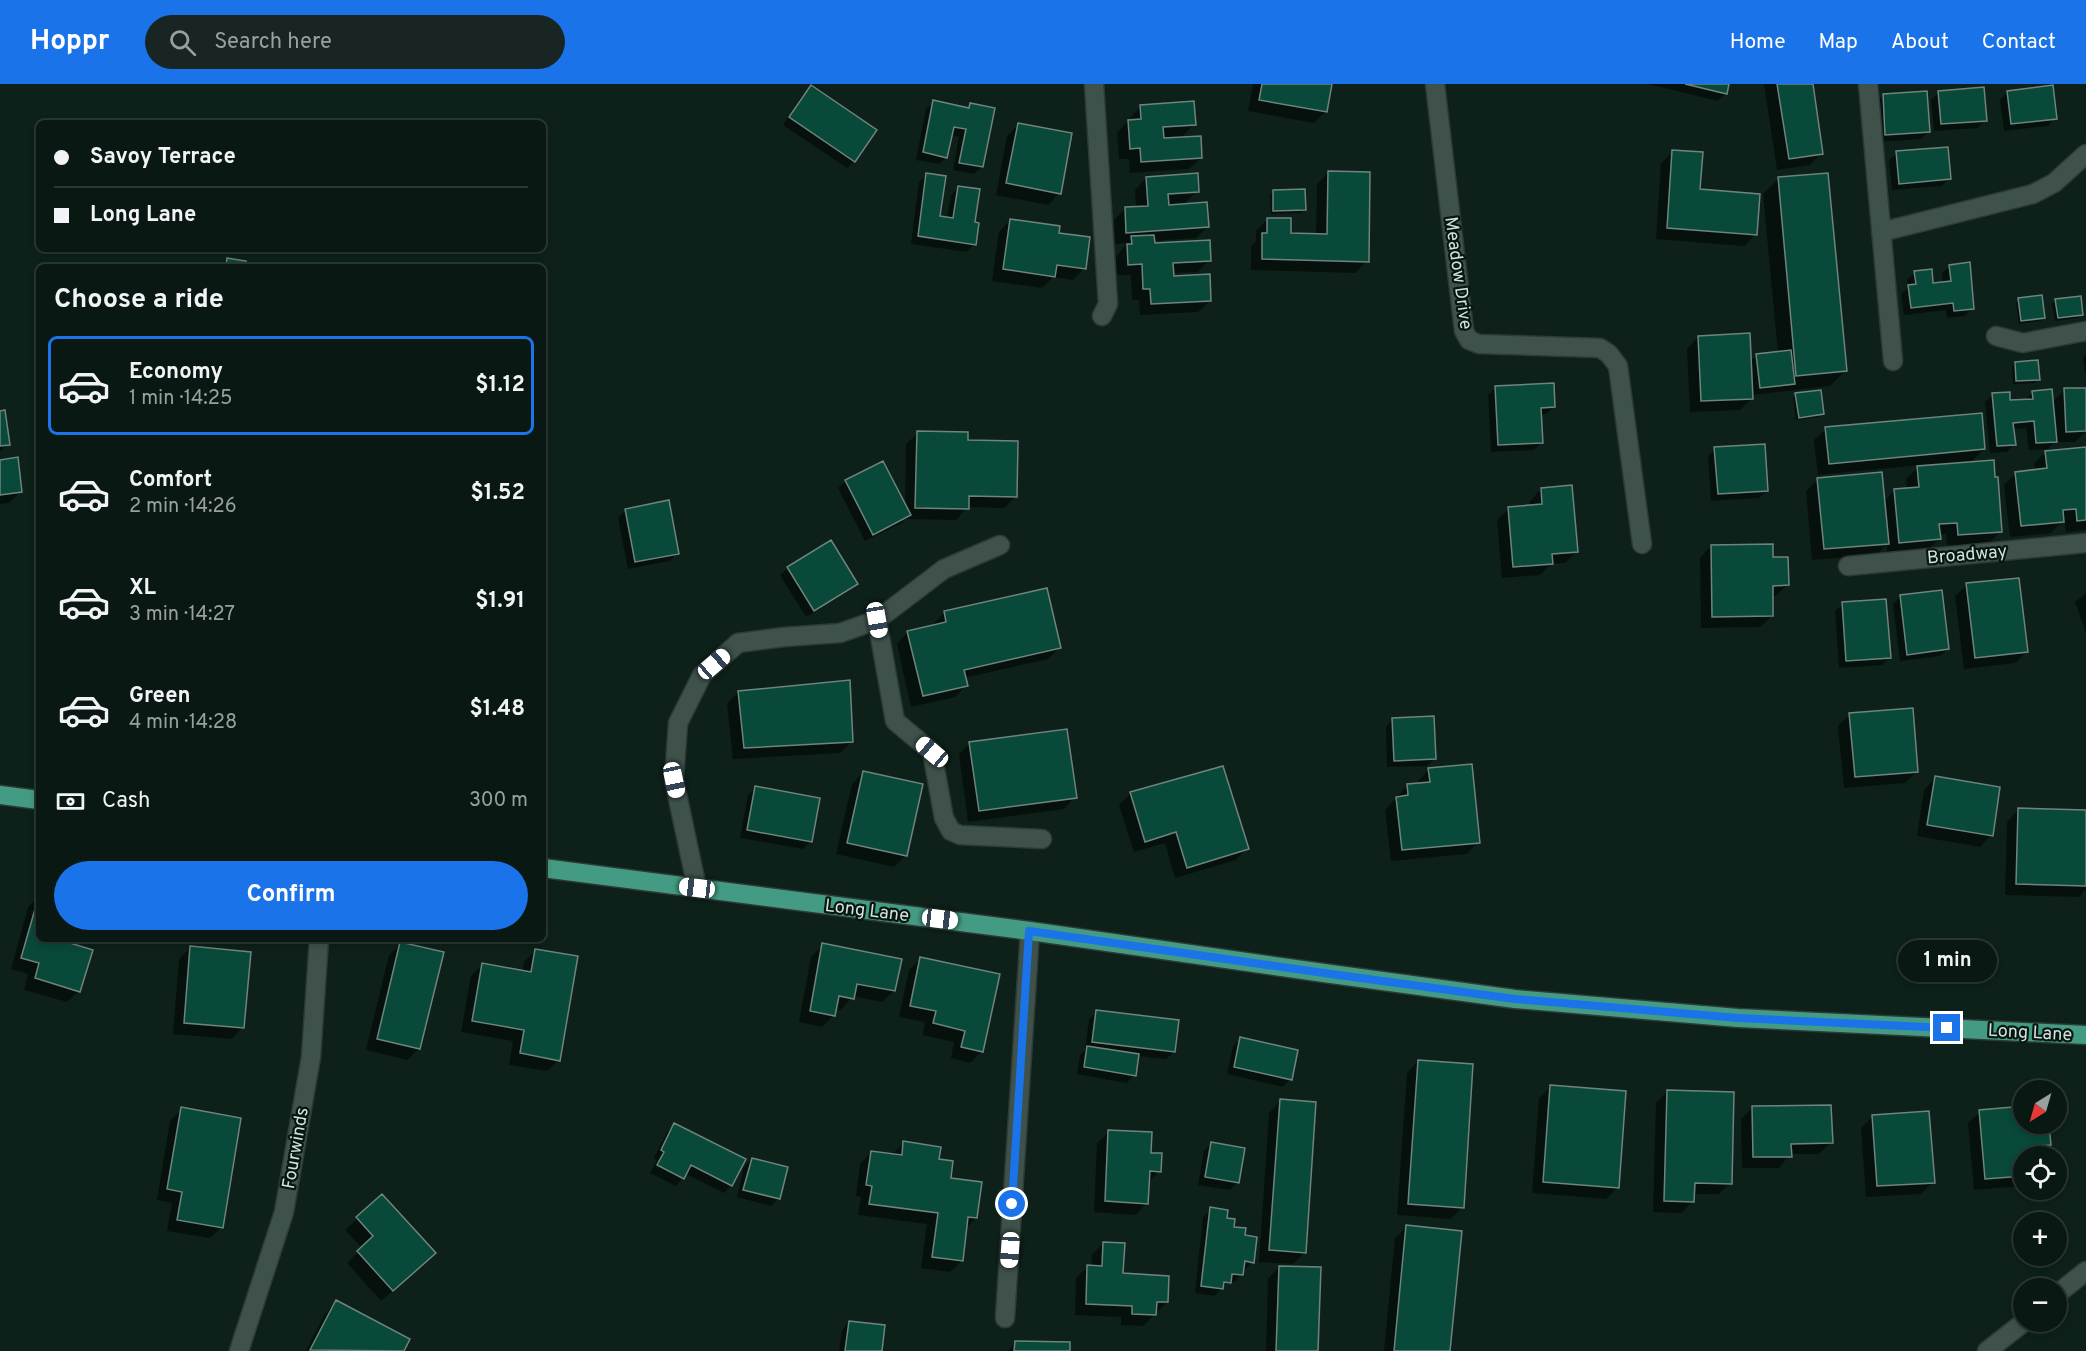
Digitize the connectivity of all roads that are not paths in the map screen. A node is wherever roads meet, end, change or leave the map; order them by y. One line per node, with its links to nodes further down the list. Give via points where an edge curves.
1 (1094, 84): 6 (street, via 1108,304)
2 (1435, 84): 11 (street, Meadow Drive, via 1464,331 1469,340 1479,344 1600,348 1609,354 1618,366)
3 (1868, 84): 5 (street)
4 (2086, 154): 5 (street, via 2054,183 2033,194)
5 (1881, 232): 9 (street)
6 (1102, 316)
7 (2086, 331): 8 (street, via 2023,343)
8 (1996, 336)
9 (1893, 361)
10 (2086, 543): 13 (street, Broadway)
11 (1642, 544)
12 (1000, 545): 14 (street, via 944,569)
13 (1848, 566)
14 (877, 620): 17 (street, via 895,721 932,752 944,818 951,831 960,835); 19 (street, via 840,633 738,643 702,675 678,723 674,780)
15 (0, 795): 16 (main road)
16 (36, 800)
17 (1042, 838)
18 (546, 868): 19 (main road, Long Lane)
19 (697, 888): 20 (main road, Long Lane)
20 (1029, 931): 22 (main road, Long Lane, via 1515,999 1738,1018); 25 (street)
21 (319, 942): 27 (street, Fourwinds, via 311,1057 284,1212)
22 (2086, 1035)
23 (2086, 1271): 24 (street)
24 (2067, 1286)
25 (1005, 1318)
26 (2013, 1331): 28 (street)
27 (239, 1351)
28 (1987, 1351)

